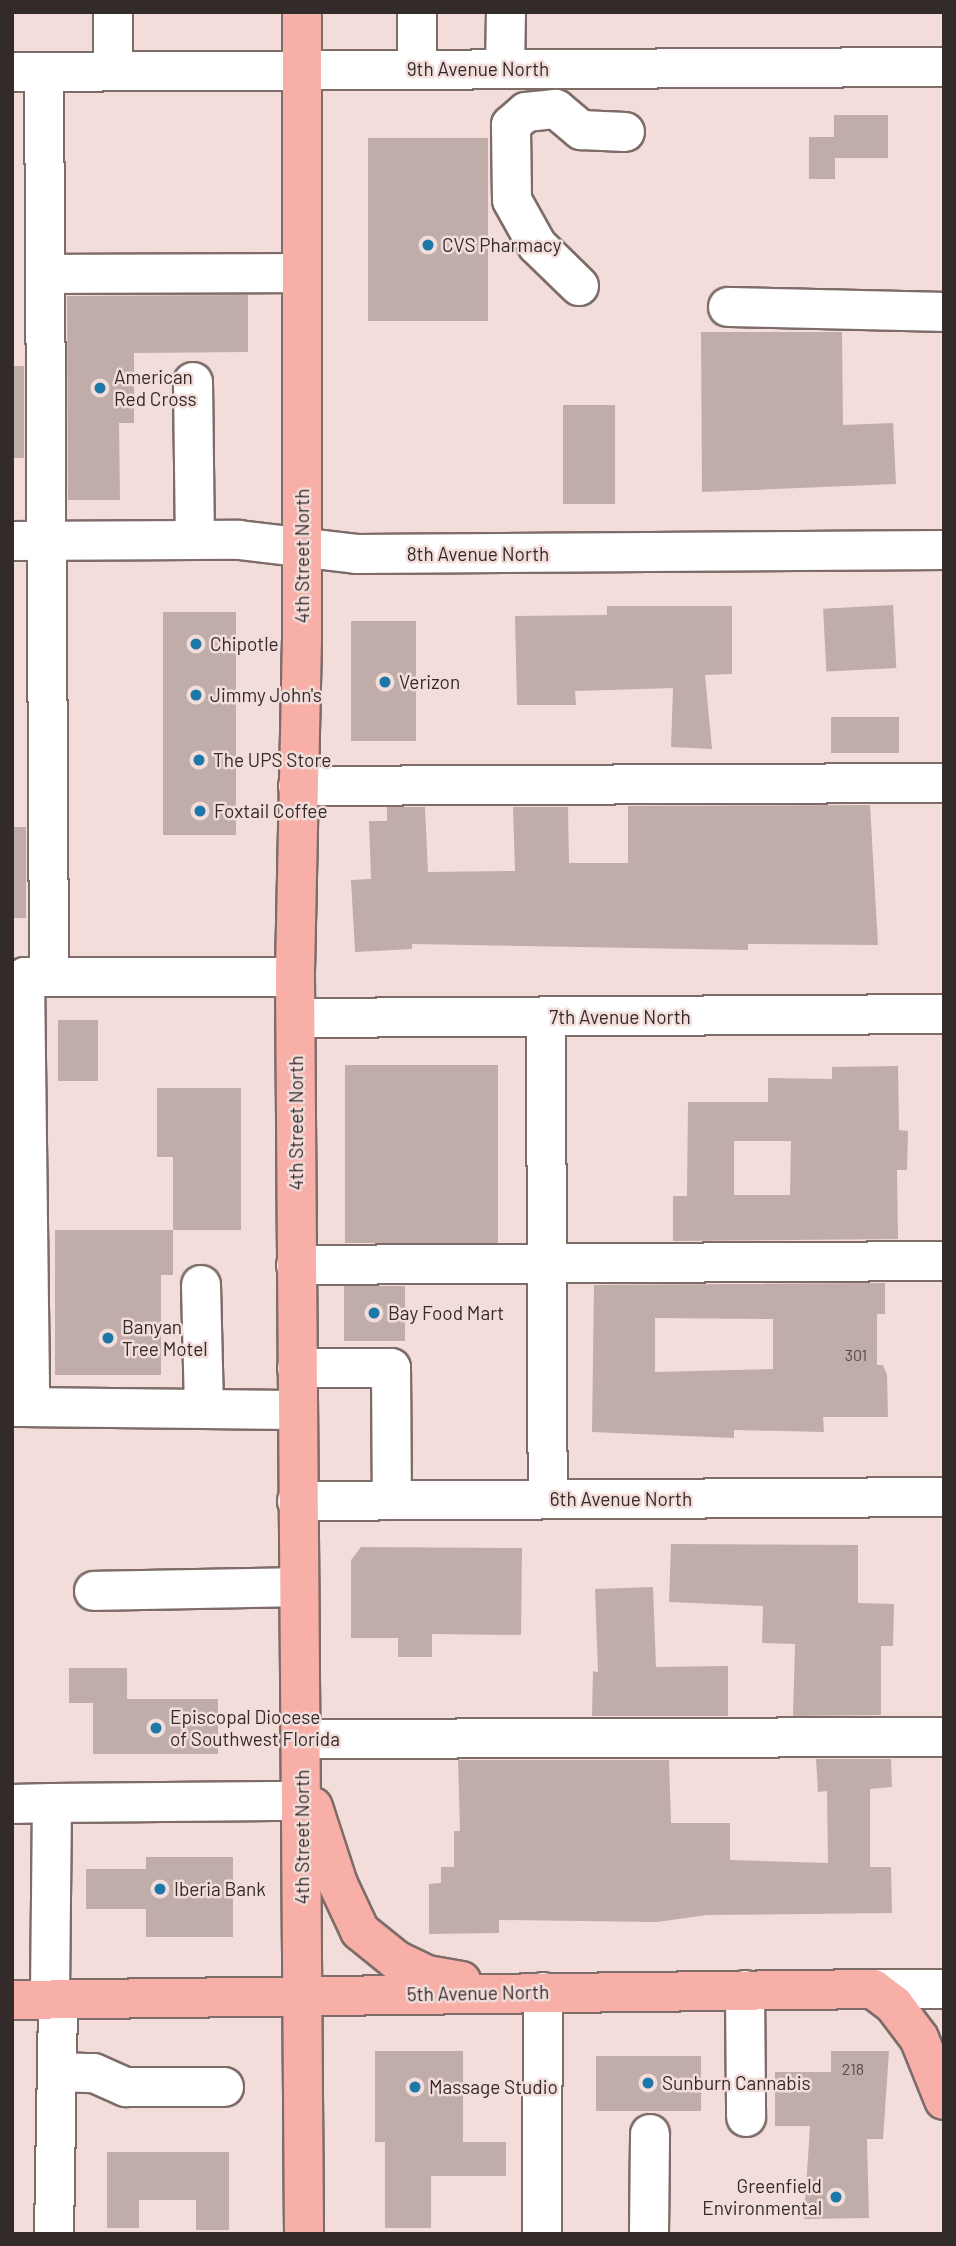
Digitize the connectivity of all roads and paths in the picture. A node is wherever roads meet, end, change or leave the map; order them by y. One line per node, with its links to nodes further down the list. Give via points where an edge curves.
1 (113, 12): 9 (street)
2 (302, 12): 7 (main road, 4th Street North)
3 (417, 12): 8 (street)
4 (506, 12): 6 (street)
5 (944, 66): 6 (street, 9th Avenue North)
6 (505, 69): 8 (street, 9th Avenue North)
7 (302, 70): 8 (street, 9th Avenue North); 9 (street, 9th Avenue North); 12 (main road, 4th Street North)
8 (417, 70)
9 (113, 71): 10 (street, 9th Avenue North)
10 (28, 72): 13 (street)
11 (625, 132): 14 (street, via 581,130 556,109 526,112 511,125 512,200 537,245)
12 (302, 273): 13 (street); 21 (main road, 4th Street North)
13 (46, 274): 17 (street)
14 (579, 286)
15 (728, 307): 16 (street)
16 (944, 312)
17 (29, 322): 19 (street)
18 (193, 382): 20 (street)
19 (30, 540): 20 (street, 8th Avenue North); 25 (street)
20 (195, 540): 21 (street, 8th Avenue North)
21 (302, 545): 22 (street, 8th Avenue North, via 356,554); 24 (main road, 4th Street North)
22 (944, 550)
23 (944, 783): 24 (street)
24 (298, 786): 26 (main road, 4th Street North)
25 (29, 976): 26 (street); 35 (street)
26 (295, 976): 29 (main road, 4th Street North)
27 (944, 1014): 28 (street, 7th Avenue North)
28 (546, 1017): 29 (street, 7th Avenue North); 31 (street)
29 (296, 1018): 32 (main road, 4th Street North)
30 (944, 1261): 31 (street)
31 (546, 1263): 32 (street); 39 (street)
32 (296, 1265): 34 (main road, 4th Street North)
33 (201, 1285): 36 (street)
34 (297, 1368): 37 (main road, 4th Street North); 40 (street, via 391,1368)
35 (21, 1405): 36 (street)
36 (204, 1408): 37 (street)
37 (297, 1410): 41 (main road, 4th Street North)
38 (944, 1497): 39 (street, 6th Avenue North)
39 (548, 1499): 40 (street, 6th Avenue North)
40 (392, 1500): 41 (street, 6th Avenue North)
41 (297, 1501): 42 (main road, 4th Street North)
42 (299, 1587): 43 (street); 45 (main road, 4th Street North)
43 (94, 1591)
44 (944, 1737): 45 (street)
45 (302, 1770): 46 (street); 51 (main road, via 338,1884 360,1931 396,1960 427,1975); 52 (main road, 4th Street North)
46 (52, 1803): 47 (street); 54 (street)
47 (12, 1804)
48 (873, 1989): 49 (street, 5th Avenue North); 50 (main road, 5th Avenue North); 57 (main road, via 894,2005 919,2038)
49 (944, 1989)
50 (746, 1990): 51 (main road, 5th Avenue North); 58 (street)
51 (529, 1992): 52 (main road, 5th Avenue North); 62 (street)
52 (301, 1996): 54 (main road, 5th Avenue North); 61 (main road, 4th Street North)
53 (12, 2000): 54 (main road, 5th Avenue North)
54 (54, 2000): 55 (street)
55 (57, 2072): 56 (street, via 94,2073 126,2087); 60 (street)
56 (224, 2087)
57 (944, 2100)
58 (746, 2117)
59 (650, 2134): 63 (street)
60 (54, 2234)
61 (304, 2234)
62 (542, 2234)
63 (649, 2234)

